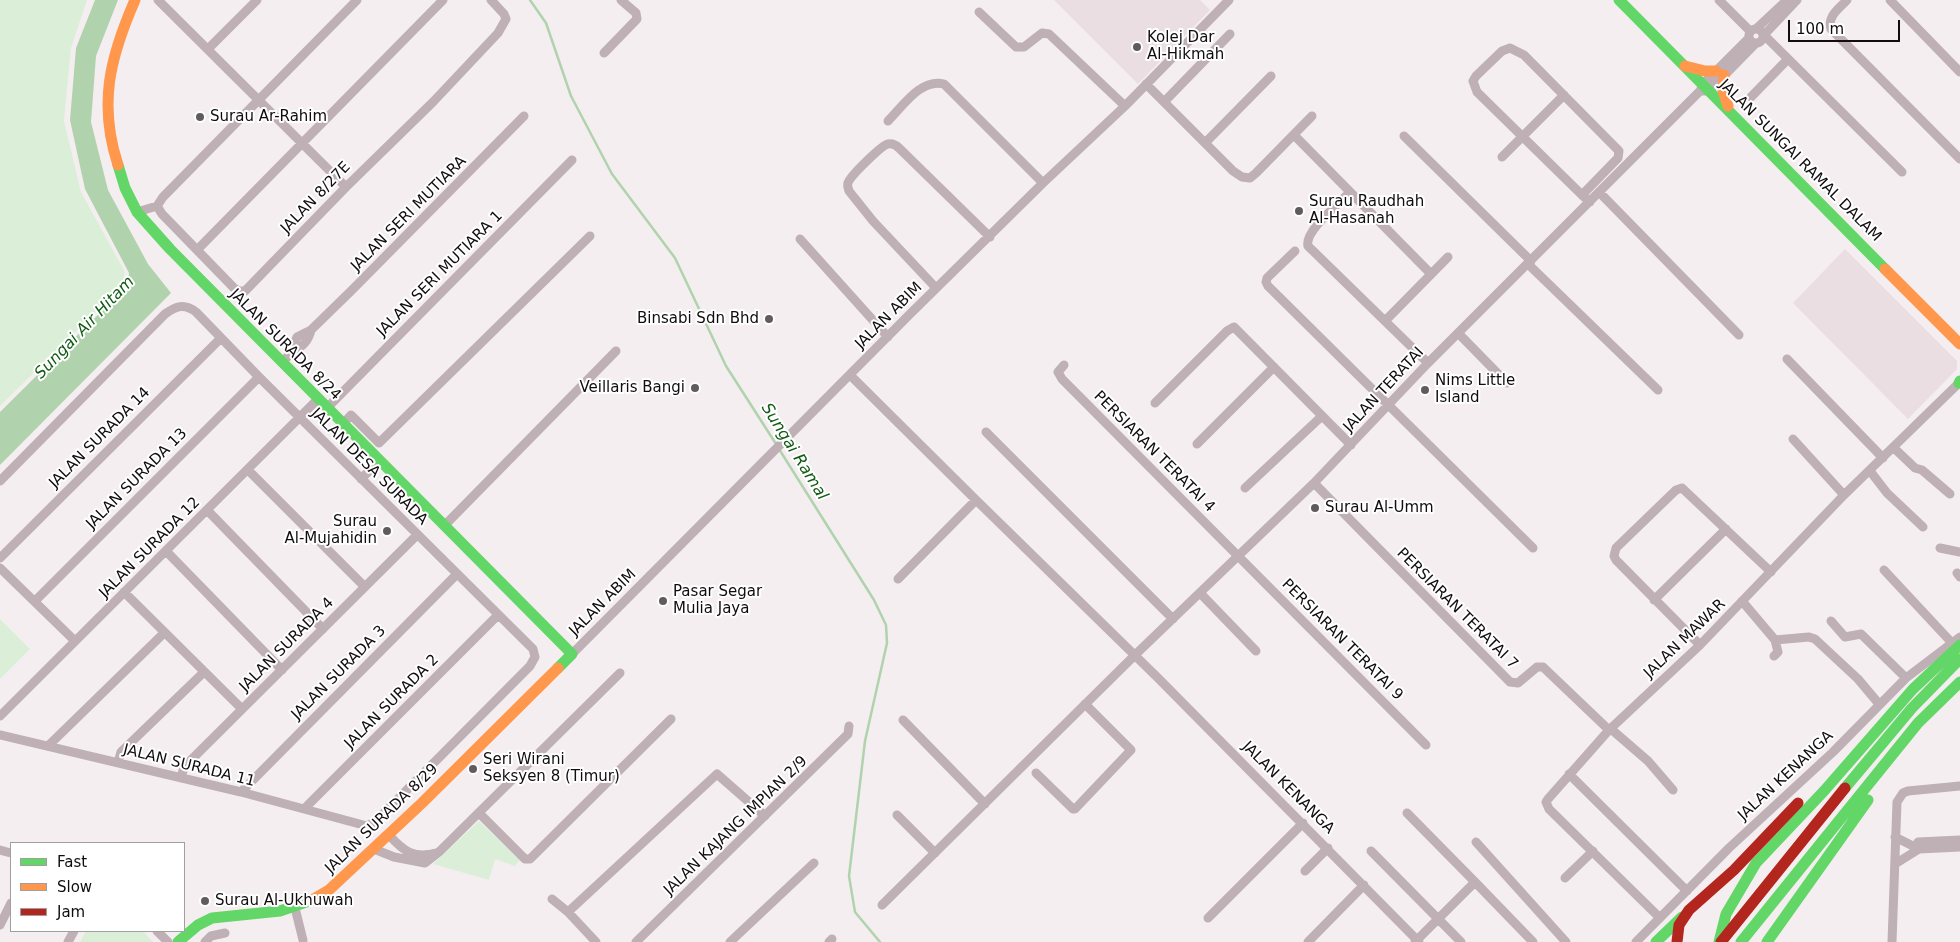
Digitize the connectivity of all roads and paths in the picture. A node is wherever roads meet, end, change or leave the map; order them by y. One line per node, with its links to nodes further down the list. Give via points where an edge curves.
1 (135, 0): 52 (main road, JALAN SURADA 8/24, via 110,72 108,110 112,147 125,188)
2 (158, 0): 18 (street)
3 (257, 0): 18 (street)
4 (357, 0): 29 (street)
5 (444, 0): 40 (street)
6 (491, 0): 46 (street, JALAN 8/27E, via 506,19 498,33 433,102)
7 (621, 0): 19 (street, via 636,13 637,19)
8 (1229, 0): 25 (street, JALAN ABIM)
9 (1619, 0): 21 (main road, JALAN SUNGAI RAMAL DALAM)
10 (1719, 0): 17 (street)
11 (1787, 0): 17 (street)
12 (1797, 0): 17 (street)
13 (1847, 0): 42 (street, via 1832,15 1831,29)
14 (1890, 0): 22 (street)
15 (979, 12): 31 (street, via 1016,47 1024,47 1042,33 1049,34)
16 (1230, 34): 30 (street)
17 (1755, 35): 20 (street); 23 (street, JALAN TERATAI)
18 (208, 49): 29 (street)
19 (604, 53)
20 (1788, 59): 28 (street); 44 (street)
21 (1684, 65): 23 (main road); 26 (main road, JALAN SUNGAI RAMAL DALAM)
22 (1960, 72)
23 (1720, 73): 26 (street, JALAN TERATAI); 32 (main road, via 1724,98)
24 (1271, 76): 39 (street)
25 (1146, 84): 30 (street); 31 (street, JALAN ABIM)
26 (1704, 89): 32 (main road, JALAN SUNGAI RAMAL DALAM); 48 (street, JALAN TERATAI)
27 (1564, 96): 38 (street); 38 (street, via 1524,55 1510,48 1502,51 1476,76 1473,81 1477,92); 49 (street, via 1620,154)
28 (1750, 97)
29 (258, 99): 40 (street); 51 (street)
30 (1164, 102): 39 (street)
31 (1125, 106): 45 (street, JALAN ABIM)
32 (1731, 112): 67 (main road, JALAN SUNGAI RAMAL DALAM)
33 (524, 116): 70 (street, JALAN SERI MUTIARA, via 311,330 305,346 290,353)
34 (1312, 116): 36 (street)
35 (888, 121): 45 (street, via 929,83 944,84)
36 (1294, 135): 39 (street, via 1250,178 1242,177); 47 (street)
37 (1404, 136): 59 (street)
38 (1523, 137): 41 (street); 49 (street)
39 (1205, 143)
40 (303, 144): 46 (street); 56 (street)
41 (1502, 157)
42 (1960, 159)
43 (572, 160): 81 (street, JALAN SERI MUTIARA 1)
44 (1902, 172)
45 (1043, 182): 54 (street, JALAN ABIM)
46 (346, 186): 56 (street, JALAN 8/27E, via 245,291 234,288)
47 (1350, 192): 60 (street); 62 (street, via 1319,223 1309,237 1308,246)
48 (1600, 193): 50 (street, JALAN TERATAI); 64 (street)
49 (1582, 195): 50 (street)
50 (1590, 202): 59 (street, JALAN TERATAI)
51 (157, 206): 52 (street); 56 (street, JALAN 8/27E)
52 (137, 212): 70 (main road, JALAN SURADA 8/24)
53 (590, 236): 84 (street, via 379,443 351,416)
54 (990, 237): 61 (street, JALAN ABIM); 61 (street, via 899,148 888,144 878,150 850,179 849,190 873,221)
55 (800, 239): 65 (street)
56 (197, 250)
57 (1294, 251): 80 (street, via 1266,282)
58 (1448, 257): 60 (street)
59 (1530, 262): 63 (street, JALAN TERATAI); 78 (street)
60 (1431, 274): 62 (street)
61 (936, 288): 65 (street, JALAN ABIM)
62 (1386, 320): 71 (street)
63 (1458, 333): 71 (street, JALAN TERATAI); 77 (street)
64 (1739, 335)
65 (888, 337): 74 (street, JALAN ABIM)
66 (221, 338): 75 (street, JALAN DESA SURADA); 95 (street, JALAN DESA SURADA, via 196,312 184,305 178,306 166,314); 111 (street, JALAN SURADA 14)
67 (1960, 344)
68 (616, 352): 102 (street)
69 (1787, 359): 90 (street)
70 (282, 362): 81 (main road, JALAN SURADA 8/24)
71 (1428, 363): 80 (street, JALAN TERATAI)
72 (1064, 365): 110 (street, PERSIARAN TERATAI 4, via 1058,372 1062,380)
73 (1274, 367): 79 (street, via 1234,327); 82 (street); 87 (street)
74 (850, 375): 100 (street, JALAN KENANGA); 134 (street, JALAN ABIM)
75 (259, 377): 83 (street, JALAN DESA SURADA); 121 (street, JALAN SURADA 13)
76 (1960, 382): 89 (street, JALAN MAWAR)
77 (1507, 383)
78 (1658, 390)
79 (1155, 403)
80 (1388, 403): 88 (street, JALAN TERATAI); 106 (street)
81 (323, 404): 83 (street, JALAN SURADA 12); 84 (main road, JALAN SURADA 8/24)
82 (1322, 416): 88 (street); 97 (street)
83 (300, 418): 92 (street, JALAN SURADA 12); 94 (street, JALAN DESA SURADA)
84 (342, 424): 91 (main road, JALAN SURADA 8/24)
85 (986, 432): 124 (street)
86 (1793, 440): 99 (street)
87 (1197, 444)
88 (1351, 446): 96 (street, JALAN TERATAI)
89 (1894, 448): 90 (street, JALAN MAWAR); 98 (street, via 1914,468 1922,470)
90 (1883, 458): 93 (street, JALAN MAWAR)
91 (379, 461): 94 (street); 102 (main road, JALAN SURADA 8/24)
92 (248, 470): 101 (street, JALAN SURADA 12); 117 (street)
93 (1870, 471): 99 (street, JALAN MAWAR); 103 (street, via 1887,493)
94 (361, 479): 105 (street, JALAN DESA SURADA)
95 (0, 480)
96 (1314, 483): 110 (street, JALAN TERATAI); 151 (street, PERSIARAN TERATAI 7, via 1506,678 1518,683 1537,667 1543,667)
97 (1245, 488)
98 (1950, 494)
99 (1844, 496): 114 (street, JALAN MAWAR)
100 (976, 500): 116 (street); 135 (street, JALAN KENANGA)
101 (207, 510): 108 (street, JALAN SURADA 12); 126 (street)
102 (444, 526): 134 (main road, JALAN SURADA 8/24)
103 (1924, 527)
104 (1726, 529): 114 (street); 120 (street); 120 (street, via 1682,488 1676,490 1616,548 1616,560)
105 (418, 535): 115 (street, JALAN DESA SURADA); 117 (street, JALAN SURADA 4)
106 (1533, 548)
107 (1940, 548): 109 (street)
108 (166, 551): 118 (street, JALAN SURADA 12); 138 (street)
109 (1960, 552)
110 (1238, 556): 119 (street, JALAN TERATAI); 153 (street, PERSIARAN TERATAI 9)
111 (0, 558)
112 (0, 568): 121 (street)
113 (1884, 570): 131 (street)
114 (1771, 572): 122 (street, JALAN MAWAR)
115 (457, 574): 123 (street, JALAN DESA SURADA); 162 (street, JALAN SURADA 3)
116 (898, 579)
117 (365, 587): 126 (street, JALAN SURADA 4)
118 (124, 592): 127 (street); 130 (street, JALAN SURADA 12)
119 (1200, 593): 124 (street, JALAN TERATAI); 133 (street)
120 (1654, 600): 132 (street)
121 (35, 601): 130 (street)
122 (1742, 601): 129 (street); 132 (street, JALAN MAWAR)
123 (498, 615): 164 (street, JALAN SURADA 2); 170 (street, JALAN DESA SURADA, via 533,650 535,657 530,666)
124 (1173, 619): 135 (street, JALAN TERATAI)
125 (1831, 621): 141 (street, via 1845,637 1861,634)
126 (323, 629): 138 (street, JALAN SURADA 4)
127 (164, 633): 139 (street); 154 (street)
128 (1960, 636): 131 (street, JALAN KENANGA)
129 (1776, 640): 136 (street, via 1778,652); 145 (street, via 1815,639 1858,679)
130 (75, 641): 147 (street, JALAN SURADA 12)
131 (1956, 644): 141 (street, JALAN KENANGA); 143 (main road)
132 (1700, 645): 151 (street, JALAN MAWAR)
133 (1256, 651)
134 (572, 654): 171 (main road, JALAN SURADA 8/29)
135 (1135, 656): 144 (street, JALAN TERATAI); 169 (street, JALAN KENANGA)
136 (1774, 656)
137 (1960, 659): 218 (main road, via 1870,756 1759,898)
138 (282, 670): 146 (street, JALAN SURADA 4)
139 (204, 672): 146 (street); 156 (street, via 120,752)
140 (620, 673): 165 (street)
141 (1906, 678): 145 (street, JALAN KENANGA)
142 (1960, 682): 155 (main road, via 1918,723)
143 (1913, 689): 195 (main road, via 1887,708 1734,870); 218 (main road, via 1756,863 1726,914)
144 (1085, 704): 157 (street, via 1131,750 1073,809); 163 (street, JALAN TERATAI)
145 (1879, 704): 189 (street, JALAN KENANGA)
146 (242, 709): 159 (street, JALAN SURADA 4, via 184,767)
147 (0, 716)
148 (671, 719): 165 (street, via 534,856 525,859)
149 (903, 720): 163 (street)
150 (849, 726): 168 (street, JALAN KAJANG IMPIAN 2/9, via 848,734)
151 (1610, 730): 158 (street, JALAN MAWAR); 161 (street, via 1648,761)
152 (0, 736): 154 (street, JALAN SURADA 11)
153 (1426, 745)
154 (48, 746): 156 (street, JALAN SURADA 11)
155 (1887, 761): 191 (main road, via 1879,784); 219 (main road)
156 (118, 763): 159 (street, JALAN SURADA 11)
157 (1036, 773)
158 (1569, 774): 180 (street, JALAN MAWAR, via 1548,798 1547,805); 189 (street)
159 (181, 778): 162 (street, JALAN SURADA 11)
160 (1960, 786): 172 (street, via 1903,793 1897,802)
161 (1673, 790)
162 (241, 792): 164 (street, JALAN SURADA 11)
163 (985, 804): 182 (street, JALAN TERATAI)
164 (305, 808): 170 (street, JALAN SURADA 11, via 362,825)
165 (479, 813): 181 (street)
166 (1407, 813): 187 (street)
167 (897, 815): 182 (street)
168 (765, 816): 196 (street, via 717,774); 209 (street, JALAN KAJANG IMPIAN 2/9)
169 (1303, 823): 177 (street, JALAN KENANGA); 197 (street)
170 (371, 824)
171 (389, 835): 178 (main road, JALAN SURADA 8/29); 181 (street, via 400,847 413,854 425,856)
172 (1895, 837): 175 (street); 184 (street)
173 (1960, 840): 175 (street)
174 (1476, 842): 214 (street)
175 (1918, 846): 176 (street); 184 (street)
176 (1960, 847)
177 (1328, 848): 185 (street); 188 (street, JALAN KENANGA)
178 (374, 849): 181 (street, via 394,857 426,863); 194 (main road, JALAN SURADA 8/29, via 329,890)
179 (1371, 851): 199 (street)
180 (1593, 851): 186 (street); 198 (street, JALAN MAWAR)
181 (439, 852)
182 (935, 853): 193 (street, JALAN TERATAI)
183 (814, 863): 210 (street)
184 (1895, 864): 222 (street)
185 (1305, 871)
186 (1565, 878)
187 (1475, 882): 199 (street); 213 (street)
188 (1364, 885): 204 (street, JALAN KENANGA); 211 (street)
189 (1687, 891): 198 (street, JALAN KENANGA)
190 (552, 899): 196 (street)
191 (1797, 900): 220 (main road); 221 (main road)
192 (10, 905): 200 (street)
193 (882, 905)
194 (295, 908): 203 (street); 206 (main road, JALAN SURADA 8/29, via 211,918 198,924)
195 (1689, 910): 216 (main road); 217 (main road, via 1679,925)
196 (568, 912): 208 (street)
197 (1208, 918)
198 (1660, 918): 215 (street, JALAN KENANGA)
199 (1438, 919): 204 (street); 212 (street)
200 (0, 925)
201 (158, 932): 205 (street)
202 (225, 932): 207 (street, via 211,936)
203 (304, 941)
204 (1417, 941)
205 (168, 942)
206 (178, 942)
207 (205, 942)
208 (596, 942)
209 (636, 942)
210 (730, 942)
211 (1308, 942)
212 (1461, 942)
213 (1533, 942)
214 (1566, 942)
215 (1636, 942)
216 (1656, 942)
217 (1677, 942)
218 (1720, 942)
219 (1741, 942)
220 (1768, 942)
221 (1776, 942)
222 (1892, 942)

